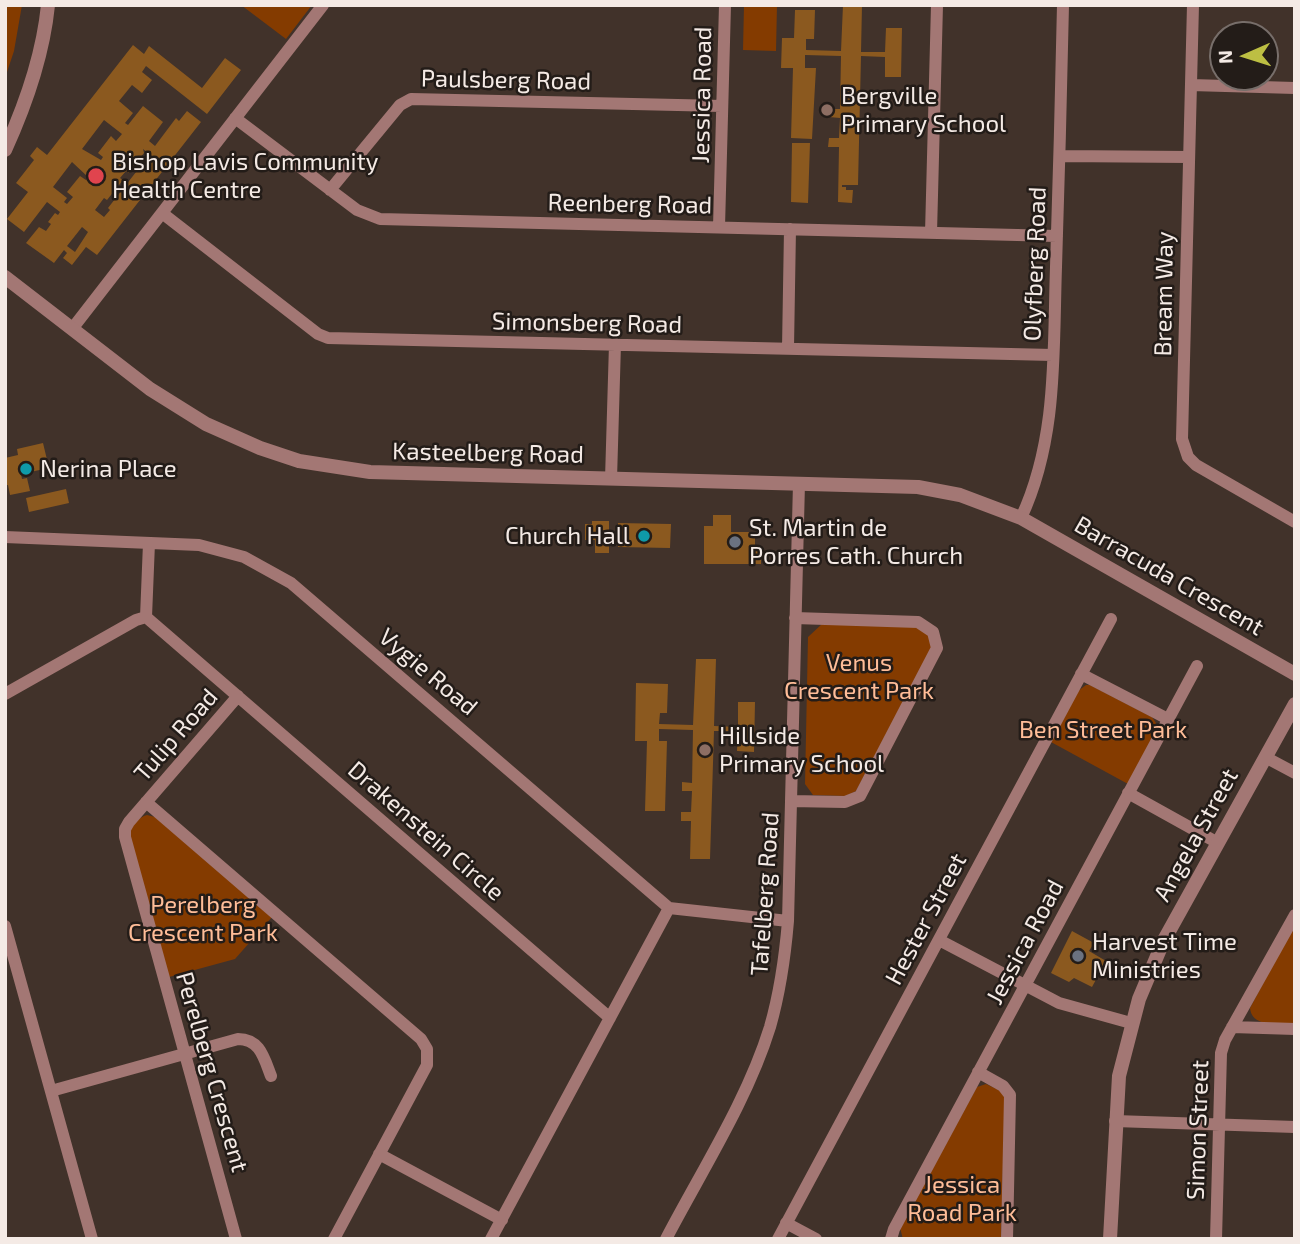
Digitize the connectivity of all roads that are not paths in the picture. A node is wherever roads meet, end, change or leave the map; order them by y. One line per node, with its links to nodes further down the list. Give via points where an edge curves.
1 (48, 5): 11 (street, via 31,83)
2 (323, 5): 10 (street)
3 (725, 5): 9 (street, Jessica Road)
4 (937, 5): 18 (street)
5 (1063, 5): 12 (street, Olyfberg Road)
6 (1193, 5): 7 (street, Bream Way)
7 (1191, 85): 8 (street); 13 (street, Bream Way)
8 (1295, 88)
9 (722, 106): 14 (street, Paulsberg Road, via 411,99 400,105); 16 (street, Jessica Road)
10 (236, 118): 14 (street, Reenberg Road); 15 (street)
11 (5, 150)
12 (1060, 156): 13 (street); 19 (street, Olyfberg Road)
13 (1189, 157): 28 (street, Bream Way, via 1182,439 1196,465)
14 (330, 190): 16 (street, Reenberg Road, via 363,214 380,219)
15 (162, 213): 21 (street); 22 (street, Simonsberg Road, via 324,337)
16 (719, 228): 17 (street, Reenberg Road)
17 (790, 229): 18 (street, Reenberg Road); 23 (street)
18 (931, 233): 19 (street, Reenberg Road)
19 (1057, 236): 24 (street, Olyfberg Road)
20 (5, 277): 21 (street, Kasteelberg Road)
21 (72, 328): 25 (street, Kasteelberg Road, via 179,409 235,438 299,461 370,472)
22 (615, 344): 23 (street, Simonsberg Road); 25 (street)
23 (788, 348): 24 (street, Simonsberg Road)
24 (1053, 355): 27 (street, Olyfberg Road, via 1054,381 1043,454)
25 (611, 479): 26 (street, Kasteelberg Road)
26 (799, 483): 27 (street, Kasteelberg Road, via 940,490); 32 (street, Tafelberg Road)
27 (1021, 519): 36 (street, Barracuda Crescent)
28 (1295, 522)
29 (5, 537): 30 (street, Vygie Road)
30 (149, 543): 31 (street); 47 (street, Vygie Road, via 222,550 291,583)
31 (146, 617): 37 (street); 38 (street, Drakenstein Circle)
32 (795, 618): 45 (street, Tafelberg Road); 45 (street, via 918,622 933,632 937,649 860,796 845,802)
33 (1111, 619): 35 (street, Hester Street)
34 (1197, 666): 40 (street, Jessica Road)
35 (1081, 674): 40 (street); 51 (street, Hester Street)
36 (1295, 674)
37 (5, 694)
38 (238, 696): 44 (street, Tulip Road); 55 (street, Drakenstein Circle)
39 (1295, 704): 41 (street, Angela Street)
40 (1168, 719): 43 (street, Jessica Road)
41 (1265, 757): 42 (street); 46 (street, Angela Street)
42 (1295, 774)
43 (1128, 793): 46 (street); 54 (street, Jessica Road)
44 (146, 802): 59 (street, Perelberg Crescent, via 129,822 125,837); 66 (street, via 425,1044 427,1065)
45 (792, 802): 49 (street, Tafelberg Road)
46 (1218, 843): 56 (street, Angela Street, via 1156,956)
47 (669, 908): 49 (street); 55 (street)
48 (1295, 915): 57 (street, Simon Street)
49 (788, 921): 73 (street, Tafelberg Road, via 779,990 760,1054)
50 (5, 926): 52 (street)
51 (939, 940): 54 (street); 68 (street, Hester Street)
52 (20, 980): 53 (street); 62 (street)
53 (5, 984)
54 (1025, 985): 56 (street, via 1059,1003); 60 (street, Jessica Road)
55 (611, 1018): 67 (street)
56 (1131, 1023): 63 (street, Angela Street)
57 (1232, 1027): 58 (street); 64 (street, Simon Street, via 1221,1053)
58 (1295, 1029)
59 (185, 1055): 61 (street, via 244,1039 260,1047); 62 (street); 70 (street, Perelberg Crescent)
60 (978, 1072): 76 (street, Jessica Road); 77 (street, via 1010,1095)
61 (271, 1076)
62 (51, 1091): 69 (street)
63 (1115, 1121): 64 (street); 78 (street, Angela Street)
64 (1219, 1124): 65 (street); 79 (street, Simon Street)
65 (1295, 1127)
66 (379, 1154): 67 (street); 71 (street)
67 (502, 1220): 72 (street)
68 (786, 1223): 74 (street, Hester Street); 75 (street)
69 (92, 1239)
70 (236, 1239)
71 (334, 1239)
72 (491, 1239)
73 (666, 1239)
74 (778, 1239)
75 (816, 1239)
76 (891, 1239)
77 (1007, 1239)
78 (1110, 1239)
79 (1216, 1239)

